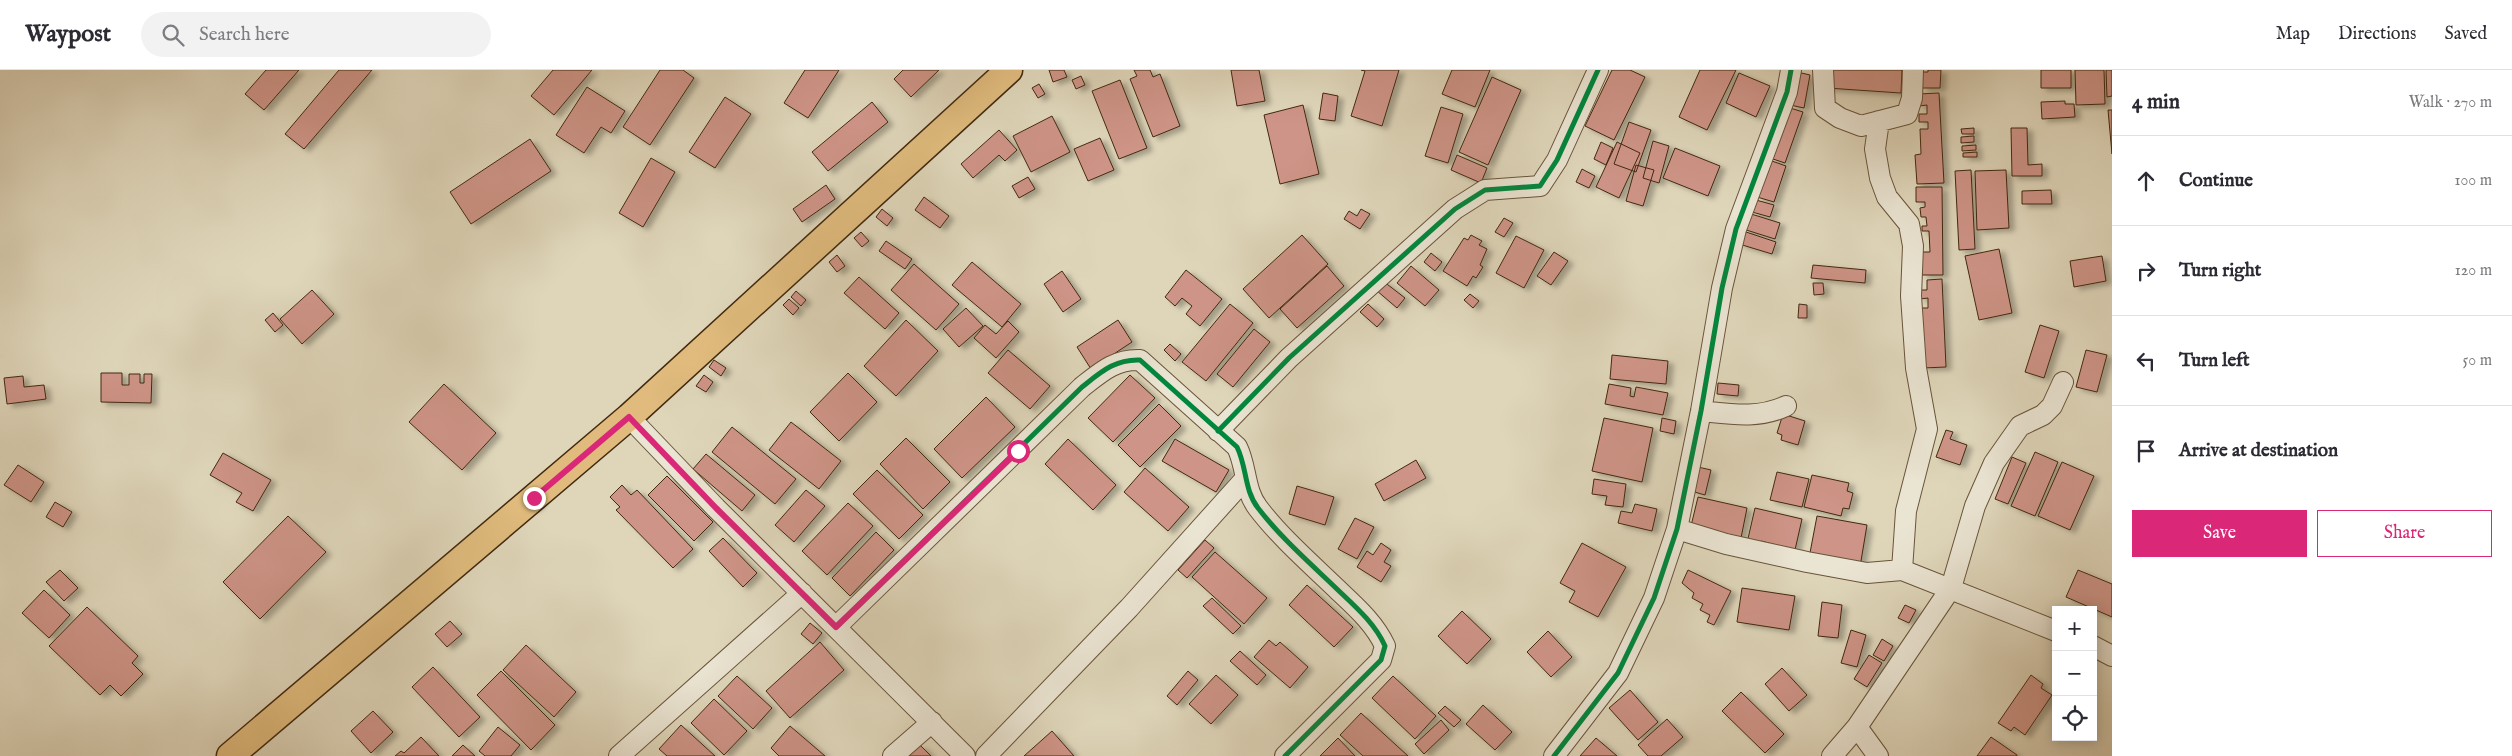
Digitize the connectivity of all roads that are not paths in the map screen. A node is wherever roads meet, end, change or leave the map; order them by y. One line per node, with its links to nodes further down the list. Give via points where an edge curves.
1 (1009, 70): 10 (main road)
2 (1598, 70): 11 (street, via 1557,160 1540,186 1485,190 1455,209 1289,358)
3 (1791, 70): 9 (street, via 1787,92 1736,229 1722,288)
4 (1823, 70): 6 (street, via 1825,108 1861,126)
5 (1913, 70): 6 (street, via 1912,98 1907,114)
6 (1879, 121): 14 (street, via 1875,148 1880,178 1887,197 1909,224 1913,246 1911,296 1916,368 1927,429 1906,511)
7 (2063, 382): 15 (street, via 2052,406 2043,415 2020,426 1994,463 1975,506)
8 (1786, 406): 9 (street, via 1772,413 1750,416)
9 (1701, 411): 13 (street)
10 (629, 417): 16 (street); 23 (main road)
11 (1218, 431): 12 (street, via 1237,447 1243,460); 17 (street, via 1140,360 1127,359 1112,364 1082,387)
12 (1245, 479): 27 (street, via 1130,608); 28 (street, via 1257,508 1363,614 1385,646 1381,660)
13 (1677, 529): 14 (street, via 1726,544 1867,573); 29 (street, via 1654,598 1618,673)
14 (1902, 570): 15 (street)
15 (1951, 588): 18 (street); 22 (street)
16 (802, 593): 17 (street); 24 (street)
17 (836, 627): 21 (street)
18 (2052, 629)
19 (2097, 648): 20 (street)
20 (2112, 656)
21 (932, 722): 25 (street); 26 (street)
22 (1857, 727): 30 (street); 31 (street)
23 (230, 756)
24 (619, 756)
25 (893, 756)
26 (965, 756)
27 (986, 756)
28 (1285, 756)
29 (1554, 756)
30 (1832, 756)
31 (1878, 756)

